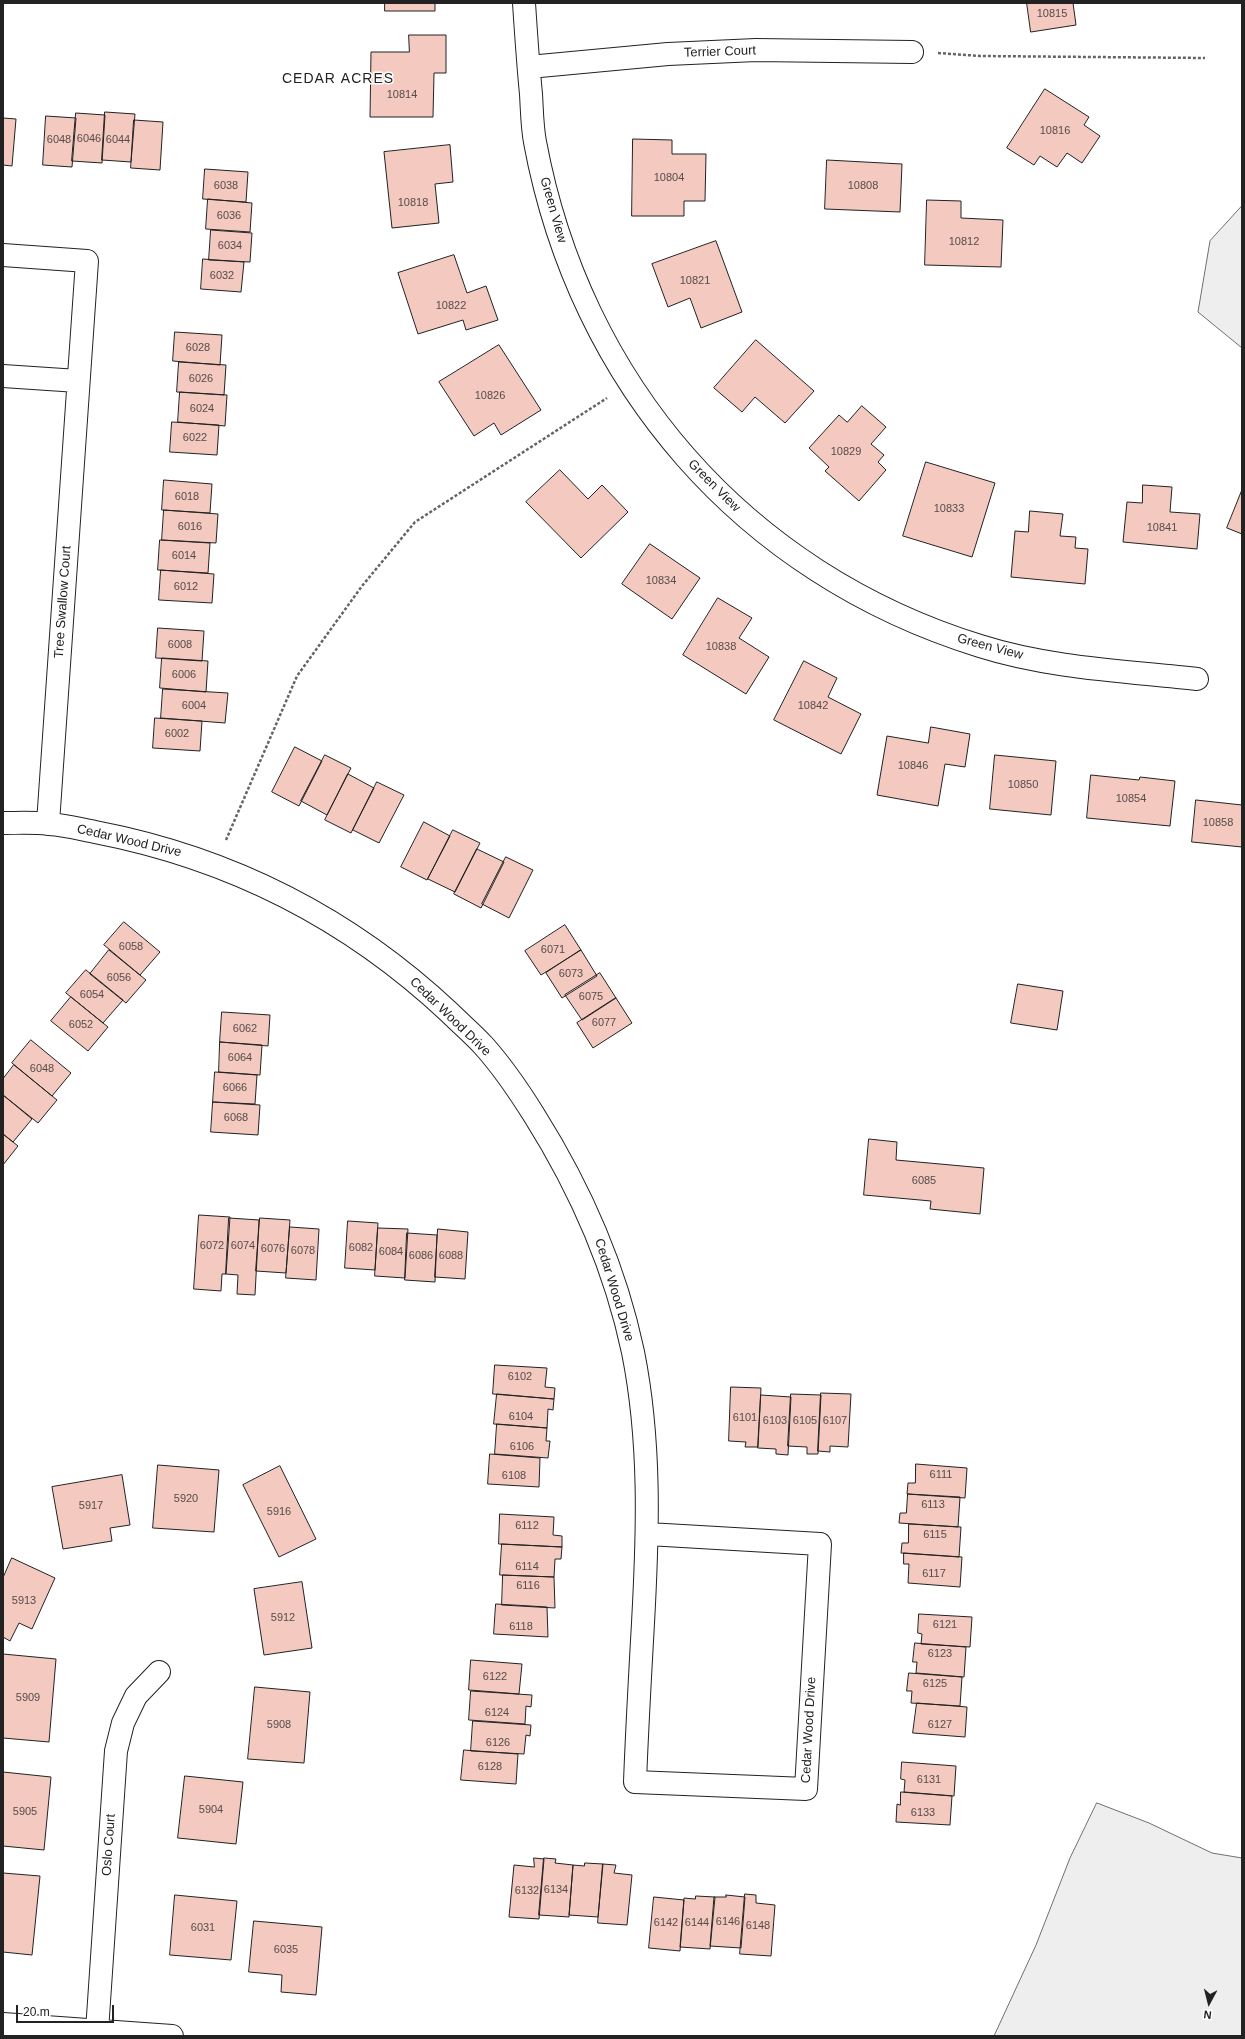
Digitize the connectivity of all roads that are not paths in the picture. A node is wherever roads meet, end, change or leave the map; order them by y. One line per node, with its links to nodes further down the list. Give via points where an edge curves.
1 (524, 3): 3 (street, Green View)
2 (912, 52): 3 (street, Terrier Court, via 756,50 668,54)
3 (529, 67): 7 (street, Green View, via 534,140 548,200 565,252 596,324 629,383 666,436 728,502 813,569 872,603 929,629 982,647 1046,662)
4 (3, 255): 6 (street, Tree Swallow Court, via 87,261)
5 (3, 376): 6 (street)
6 (78, 382): 9 (street, Tree Swallow Court)
7 (1197, 679)
8 (3, 823): 9 (street, Cedar Wood Drive)
9 (48, 823): 10 (street, Cedar Wood Drive, via 165,848 262,885 354,936 415,981 484,1045 524,1100 578,1190 598,1236 618,1295 633,1352 643,1414)
10 (648, 1534): 10 (street, Cedar Wood Drive, via 635,1782 806,1789 820,1544)
11 (159, 1672): 13 (street, Oslo Court, via 136,1696 123,1723 116,1750)
12 (3, 2024): 13 (street)
13 (97, 2031): 14 (street)
14 (172, 2036)

